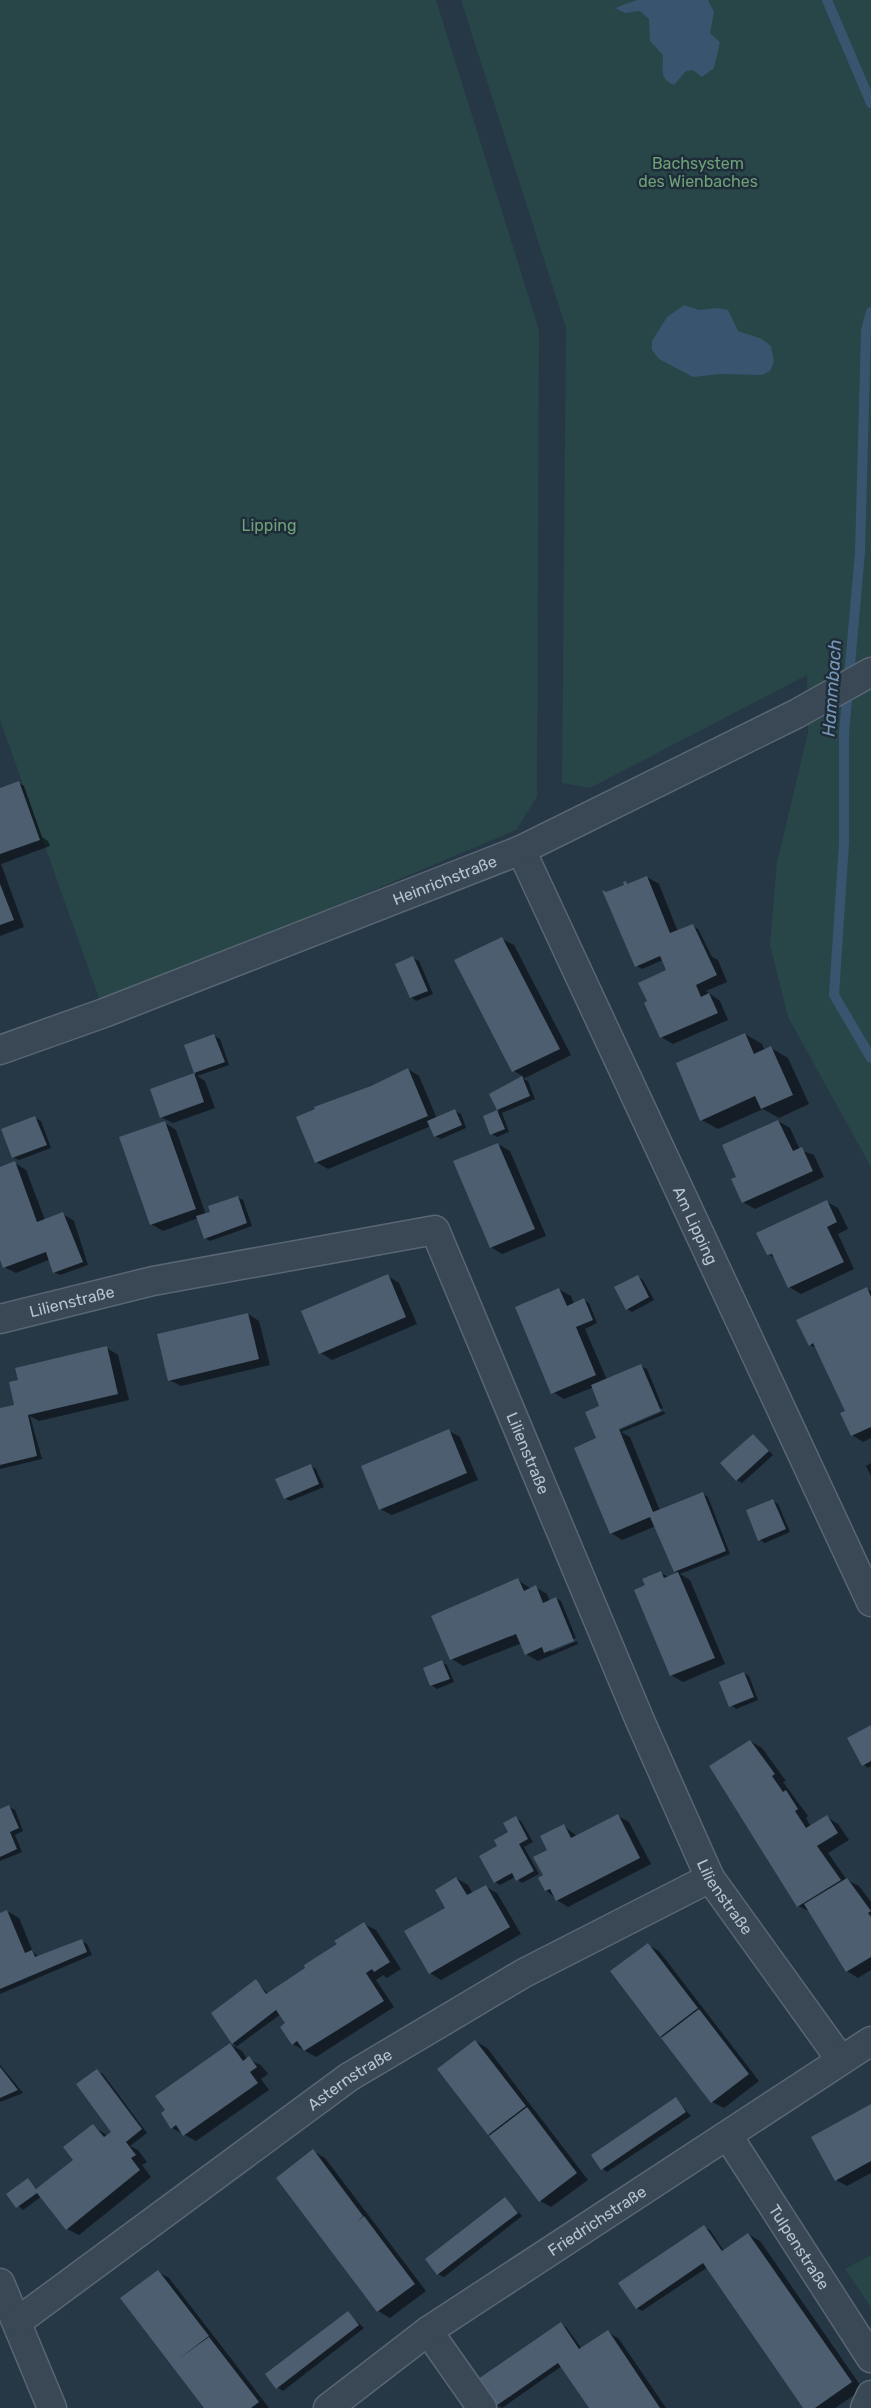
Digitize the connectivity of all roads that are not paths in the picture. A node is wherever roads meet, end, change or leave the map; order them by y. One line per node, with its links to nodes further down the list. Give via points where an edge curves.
1 (871, 672): 2 (street, Heinrichstraße, via 796,714)
2 (521, 850): 3 (street, Heinrichstraße); 5 (street, Am Lipping)
3 (0, 1050)
4 (0, 1319): 6 (street, Lilienstraße, via 153,1281 435,1230)
5 (871, 1602)
6 (710, 1878): 8 (street, Lilienstraße); 11 (street, Asternstraße, via 524,1973 349,2077)
7 (871, 2041): 8 (street, Friedrichstraße)
8 (841, 2060): 9 (street, Friedrichstraße)
9 (728, 2136): 12 (street, Friedrichstraße); 13 (street, Tulpenstraße)
10 (0, 2283): 11 (street)
11 (17, 2322): 15 (street)
12 (428, 2331): 16 (street, Friedrichstraße); 17 (street)
13 (871, 2358)
14 (871, 2395): 18 (street)
15 (52, 2408)
16 (328, 2408)
17 (482, 2408)
18 (865, 2408)

